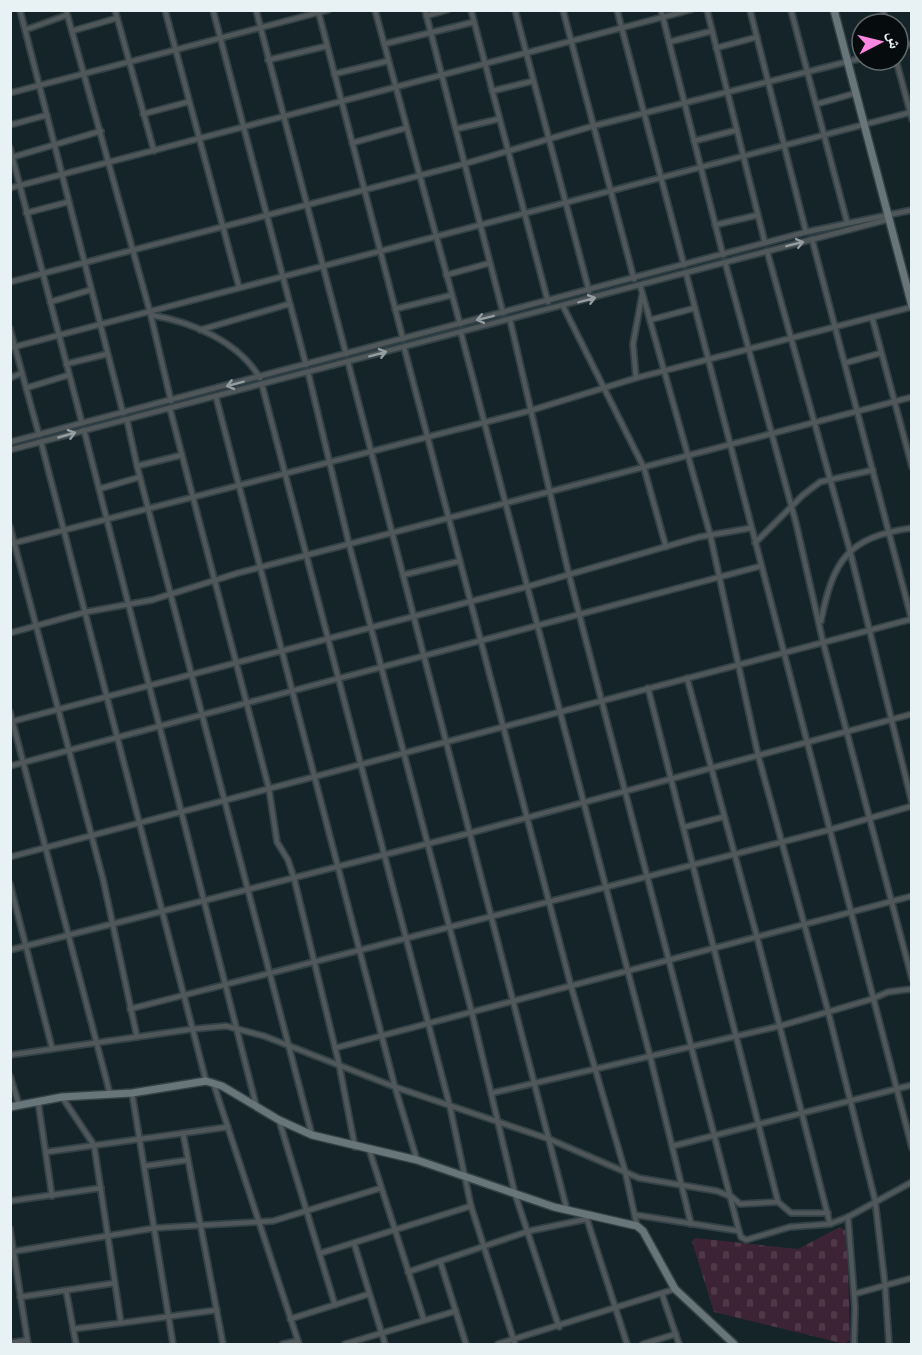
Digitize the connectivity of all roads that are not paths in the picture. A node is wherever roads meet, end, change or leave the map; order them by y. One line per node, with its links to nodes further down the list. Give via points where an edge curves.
1 (20, 10): 27 (street)
2 (115, 10): 22 (street)
3 (165, 10): 38 (street)
4 (213, 10): 32 (street)
5 (256, 10): 25 (street)
6 (328, 10): 19 (street)
7 (375, 10): 35 (street)
8 (447, 10): 21 (street)
9 (471, 10): 24 (street)
10 (516, 10): 39 (street)
11 (563, 10): 33 (street)
12 (617, 10): 26 (street)
13 (661, 10): 23 (street)
14 (690, 10): 23 (street)
15 (707, 10): 29 (street)
16 (750, 10): 31 (street)
17 (792, 10): 45 (street)
18 (834, 10): 43 (street)
19 (318, 12): 25 (street); 36 (street)
20 (66, 13): 27 (street); 28 (street)
21 (425, 13): 30 (street)
22 (117, 18): 28 (street); 42 (street)
23 (663, 18): 26 (street); 34 (street)
24 (474, 22): 30 (street); 44 (street)
25 (260, 28): 32 (street); 40 (street)
26 (621, 29): 33 (street); 64 (street)
27 (25, 30): 53 (street)
28 (72, 31): 47 (street)
29 (712, 31): 34 (street); 37 (street)
30 (430, 33): 35 (street); 49 (street)
31 (757, 37): 37 (street); 51 (street)
32 (220, 39): 38 (street); 74 (street)
33 (571, 41): 39 (street); 73 (street)
34 (669, 42): 62 (street)
35 (384, 44): 41 (street)
36 (327, 46): 40 (street); 48 (street)
37 (716, 48): 57 (street)
38 (175, 51): 42 (street); 60 (street)
39 (526, 54): 44 (street); 50 (street)
40 (268, 60): 68 (street)
41 (388, 61): 48 (street); 55 (street)
42 (129, 62): 47 (street); 66 (street)
43 (848, 62): 45 (street); 59 (street)
44 (485, 65): 49 (street); 56 (street)
45 (808, 72): 51 (street); 63 (street)
46 (899, 72): 54 (street)
47 (85, 74): 53 (street); 78 (street)
48 (334, 74): 61 (street)
49 (442, 76): 55 (street); 76 (street)
50 (533, 81): 56 (street); 81 (street)
51 (768, 82): 57 (street); 85 (street)
52 (912, 84): 54 (street)
53 (40, 85): 58 (street); 67 (street)
54 (903, 86): 65 (street)
55 (395, 87): 61 (street); 75 (street)
56 (492, 91): 69 (street)
57 (727, 92): 62 (street); 77 (street)
58 (10, 93)
59 (856, 93): 63 (street); 71 (street)
60 (188, 102): 66 (street); 80 (street)
61 (342, 102): 68 (street); 83 (street)
62 (684, 103): 64 (street); 82 (street)
63 (817, 104): 79 (street)
64 (644, 112): 73 (street); 96 (street)
65 (911, 112): 70 (street); 71 (street)
66 (144, 114): 87 (street)
67 (47, 115): 72 (street); 84 (street)
68 (284, 117): 74 (street); 103 (street)
69 (499, 119): 76 (street); 88 (street)
70 (912, 119)
71 (865, 124): 79 (street); 109 (street)
72 (10, 125)
73 (593, 126): 81 (street); 100 (street)
74 (244, 127): 80 (street); 107 (street)
75 (406, 128): 83 (street); 95 (street)
76 (456, 129): 92 (street)
77 (737, 130): 82 (street); 89 (street)
78 (101, 131): 84 (street); 91 (street)
79 (825, 135): 85 (street); 110 (street)
80 (198, 139): 87 (street); 113 (street)
81 (548, 139): 88 (street); 101 (street)
82 (694, 141): 93 (street)
83 (352, 143): 99 (street)
84 (54, 144): 90 (street); 94 (street)
85 (784, 146): 89 (street); 114 (street)
86 (10, 148): 90 (street)
87 (154, 151): 91 (street)
88 (507, 151): 92 (street); 105 (street)
89 (744, 156): 93 (street); 108 (street)
90 (13, 157): 97 (street)
91 (110, 164): 94 (street); 118 (street)
92 (464, 164): 95 (street); 111 (street)
93 (700, 167): 96 (street); 112 (street)
94 (62, 175): 97 (street); 102 (street)
95 (419, 176): 99 (street); 115 (street)
96 (661, 177): 100 (street); 125 (street)
97 (20, 186): 98 (street); 106 (street)
98 (10, 188)
99 (364, 190): 103 (street); 119 (street)
100 (610, 191): 101 (street); 131 (street)
101 (566, 201): 105 (street); 136 (street)
102 (68, 202): 106 (street); 123 (street)
103 (308, 204): 107 (street); 126 (street)
104 (912, 210): 109 (street)
105 (524, 212): 111 (street); 140 (street)
106 (26, 213): 127 (street)
107 (267, 215): 113 (street); 130 (street)
108 (758, 215): 112 (street); 117 (street)
109 (888, 217): 110 (street); 116 (street); 143 (street)
110 (847, 222): 114 (street)
111 (480, 224): 115 (street); 124 (street)
112 (715, 225): 121 (street)
113 (222, 227): 118 (street); 134 (street)
114 (806, 232): 117 (street)
115 (435, 236): 119 (street); 129 (street)
116 (812, 239): 120 (street, one-way to 116); 153 (street)
117 (765, 243): 121 (street)
118 (133, 250): 123 (street); 146 (street)
119 (380, 251): 126 (street); 145 (street)
120 (767, 251): 122 (street); 159 (street)
121 (723, 255): 125 (street)
122 (725, 262): 128 (street); 162 (street)
123 (83, 263): 127 (street); 135 (street)
124 (490, 263): 129 (street); 147 (street)
125 (684, 265): 131 (street)
126 (324, 266): 130 (street); 165 (street)
127 (42, 273): 132 (street); 139 (street)
128 (686, 273): 133 (street); 144 (street)
129 (446, 275): 137 (street)
130 (282, 276): 134 (street); 141 (street)
131 (634, 279): 136 (street)
132 (10, 282)
133 (640, 285): 138 (street); 142 (street, one-way to 133)
134 (239, 287): 146 (street)
135 (90, 290): 139 (street); 152 (street)
136 (589, 291): 140 (street)
137 (452, 295): 145 (street); 151 (street)
138 (642, 295): 150 (street); 177 (street, via 633,344)
139 (50, 302): 157 (street)
140 (548, 302): 147 (street)
141 (290, 304): 155 (street); 170 (street)
142 (562, 306): 149 (street); 179 (street)
143 (912, 307): 148 (street)
144 (695, 308): 150 (street); 166 (street)
145 (396, 309): 158 (street)
146 (151, 313): 152 (street); 155 (street); 183 (street)
147 (503, 313): 151 (street, one-way to 151)
148 (872, 317): 153 (street); 163 (street)
149 (510, 320): 156 (street); 187 (street)
150 (650, 320): 171 (street)
151 (460, 324): 158 (street)
152 (99, 325): 157 (street); 164 (street)
153 (835, 327): 159 (street); 168 (street)
154 (10, 329): 160 (street)
155 (200, 330): 176 (street, via 246,357)
156 (460, 333): 161 (street); 190 (street)
157 (58, 336): 160 (street); 169 (street)
158 (404, 339): 165 (street)
159 (792, 339): 162 (street); 191 (street)
160 (13, 347): 173 (street)
161 (404, 347): 167 (street, one-way to 161); 196 (street)
162 (749, 350): 166 (street); 194 (street)
163 (882, 353): 168 (street); 184 (street)
164 (107, 354): 169 (street); 188 (street)
165 (346, 354): 170 (street)
166 (709, 361): 171 (street); 199 (street)
167 (348, 362): 172 (street); 201 (street)
168 (845, 363): 186 (street)
169 (66, 364): 174 (street)
170 (306, 365): 176 (street)
171 (663, 371): 177 (street); 203 (street)
172 (308, 372): 178 (street); 204 (street)
173 (22, 373): 175 (street); 180 (street)
174 (69, 375): 180 (street); 192 (street)
175 (10, 378)
176 (260, 378): 183 (street, one-way to 183)
177 (636, 378): 179 (street)
178 (262, 385): 181 (street); 209 (street)
179 (605, 387): 187 (street); 207 (street)
180 (26, 388): 195 (street)
181 (216, 397): 185 (street); 212 (street)
182 (912, 397): 184 (street)
183 (171, 401): 188 (street)
184 (894, 401): 186 (street); 206 (street)
185 (170, 409): 189 (street); 202 (street)
186 (857, 410): 191 (street); 208 (street)
187 (529, 411): 190 (street); 214 (street)
188 (123, 413): 192 (street)
189 (127, 420): 193 (street); 205 (street)
190 (483, 422): 196 (street); 216 (street)
191 (813, 422): 194 (street); 211 (street)
192 (82, 423): 195 (street)
193 (84, 430): 198 (street, one-way to 193); 213 (street)
194 (771, 433): 199 (street); 217 (street)
195 (39, 435): 197 (street)
196 (427, 436): 201 (street); 219 (street)
197 (10, 442)
198 (41, 442): 200 (street); 224 (street)
199 (730, 444): 203 (street); 222 (street)
200 (10, 450)
201 (370, 451): 204 (street); 226 (street)
202 (182, 455): 205 (street); 215 (street)
203 (688, 455): 207 (street); 227 (street)
204 (329, 461): 209 (street); 230 (street)
205 (137, 466): 210 (street)
206 (912, 467)
207 (644, 468): 214 (street); 231 (street)
208 (873, 470): 211 (street); 225 (street)
209 (284, 473): 212 (street); 233 (street)
210 (140, 477): 213 (street); 218 (street)
211 (829, 479): 217 (street); 232 (street)
212 (239, 484): 215 (street); 235 (street)
213 (99, 489): 220 (street)
214 (548, 491): 216 (street); 238 (street)
215 (193, 496): 218 (street); 239 (street)
216 (504, 503): 219 (street); 241 (street)
217 (791, 506): 229 (street); 249 (street)
218 (148, 509): 220 (street); 242 (street)
219 (448, 518): 226 (street); 234 (street)
220 (107, 520): 224 (street); 244 (street)
221 (10, 527): 228 (street)
222 (751, 528): 227 (street); 229 (street)
223 (912, 528): 225 (street)
224 (65, 531): 228 (street); 245 (street)
225 (889, 531): 232 (street); 248 (street)
226 (391, 534): 230 (street); 237 (street)
227 (710, 534): 231 (street); 240 (street)
228 (13, 543): 250 (street)
229 (755, 543): 236 (street)
230 (349, 544): 233 (street); 251 (street)
231 (666, 547): 238 (street)
232 (850, 551): 249 (street, via 830,580); 253 (street)
233 (305, 556): 235 (street); 255 (street)
234 (460, 561): 237 (street); 243 (street)
235 (261, 566): 239 (street); 258 (street)
236 (761, 566): 240 (street); 259 (street)
237 (403, 575): 246 (street)
238 (568, 575): 241 (street); 247 (street)
239 (215, 579): 242 (street); 261 (street)
240 (719, 579): 247 (street); 262 (street)
241 (526, 587): 243 (street); 252 (street)
242 (170, 594): 244 (street); 264 (street)
243 (470, 601): 246 (street); 256 (street)
244 (129, 603): 245 (street); 267 (street)
245 (86, 612): 250 (street); 270 (street)
246 (414, 616): 251 (street); 260 (street)
247 (579, 616): 252 (street); 271 (street)
248 (911, 620): 253 (street)
249 (820, 625): 257 (street)
250 (35, 626): 254 (street); 273 (street)
251 (371, 627): 255 (street); 263 (street)
252 (537, 627): 256 (street); 275 (street)
253 (868, 630): 257 (street); 278 (street)
254 (10, 633)
255 (327, 638): 258 (street); 266 (street)
256 (481, 642): 260 (street); 281 (street)
257 (823, 642): 259 (street); 282 (street)
258 (283, 650): 261 (street); 269 (street)
259 (784, 652): 262 (street); 284 (street)
260 (424, 657): 263 (street); 285 (street)
261 (237, 663): 264 (street); 272 (street)
262 (737, 665): 265 (street); 288 (street)
263 (381, 668): 266 (street); 287 (street)
264 (191, 675): 267 (street); 277 (street)
265 (687, 678): 268 (street); 292 (street)
266 (338, 679): 269 (street); 291 (street)
267 (149, 684): 270 (street); 280 (street)
268 (648, 688): 271 (street); 294 (street)
269 (293, 690): 272 (street); 293 (street)
270 (107, 695): 273 (street); 283 (street)
271 (601, 701): 275 (street); 296 (street)
272 (246, 703): 277 (street); 295 (street)
273 (57, 709): 279 (street); 286 (street)
274 (10, 712): 279 (street)
275 (559, 713): 281 (street); 298 (street)
276 (912, 714): 278 (street)
277 (201, 715): 280 (street); 297 (street)
278 (890, 720): 282 (street); 299 (street)
279 (12, 721): 289 (street)
280 (160, 725): 283 (street); 300 (street)
281 (503, 728): 285 (street); 301 (street)
282 (846, 732): 284 (street); 303 (street)
283 (117, 737): 286 (street); 304 (street)
284 (807, 742): 288 (street); 306 (street)
285 (447, 743): 287 (street); 307 (street)
286 (67, 751): 289 (street); 308 (street)
287 (404, 754): 291 (street); 310 (street)
288 (758, 755): 292 (street); 309 (street)
289 (23, 762): 290 (street); 311 (street)
290 (10, 766)
291 (359, 766): 293 (street); 312 (street)
292 (710, 768): 294 (street); 302 (street)
293 (316, 777): 295 (street); 316 (street)
294 (671, 778): 296 (street); 305 (street)
295 (269, 789): 297 (street); 318 (street, via 277,842)
296 (625, 790): 298 (street); 317 (street)
297 (225, 801): 300 (street); 321 (street)
298 (583, 802): 301 (street); 320 (street)
299 (912, 804): 303 (street)
300 (182, 812): 304 (street); 323 (street)
301 (526, 817): 307 (street); 324 (street)
302 (723, 818): 305 (street); 313 (street)
303 (870, 818): 306 (street); 325 (street)
304 (140, 822): 308 (street); 326 (street)
305 (685, 827): 315 (street)
306 (829, 830): 309 (street); 327 (street)
307 (470, 832): 310 (street); 328 (street)
308 (90, 836): 311 (street); 329 (street)
309 (782, 841): 313 (street); 330 (street)
310 (427, 843): 312 (street); 331 (street)
311 (45, 847): 314 (street); 332 (street)
312 (383, 854): 316 (street); 334 (street)
313 (733, 854): 315 (street); 333 (street)
314 (10, 856)
315 (695, 864): 317 (street); 336 (street)
316 (339, 866): 318 (street); 338 (street)
317 (647, 876): 320 (street); 339 (street)
318 (294, 878): 321 (street); 340 (street)
319 (10, 884): 335 (street)
320 (604, 887): 324 (street); 341 (street)
321 (248, 889): 323 (street); 342 (street)
322 (912, 896): 325 (street)
323 (205, 899): 326 (street); 344 (street)
324 (549, 902): 328 (street); 345 (street)
325 (892, 902): 327 (street); 343 (street)
326 (164, 912): 329 (street); 347 (street)
327 (852, 913): 330 (street); 348 (street)
328 (492, 916): 331 (street); 349 (street)
329 (112, 924): 332 (street); 350 (street)
330 (805, 925): 333 (street); 351 (street)
331 (450, 927): 334 (street); 352 (street)
332 (68, 936): 335 (street); 360 (street)
333 (757, 937): 336 (street); 354 (street)
334 (406, 939): 338 (street); 353 (street)
335 (26, 946): 337 (street); 363 (street)
336 (716, 948): 339 (street); 358 (street)
337 (10, 950)
338 (361, 951): 340 (street); 357 (street)
339 (669, 961): 341 (street); 362 (street)
340 (314, 963): 342 (street); 364 (street)
341 (627, 972): 345 (street); 366 (street)
342 (270, 974): 344 (street); 361 (street)
343 (912, 979)
344 (226, 986): 347 (street); 356 (street)
345 (571, 986): 349 (street); 368 (street)
346 (912, 989): 348 (street, via 897,989)
347 (186, 996): 350 (street); 355 (street)
348 (872, 999): 351 (street); 374 (street)
349 (513, 1002): 352 (street); 371 (street)
350 (130, 1009): 359 (street)
351 (828, 1011): 354 (street); 380 (street)
352 (472, 1013): 353 (street); 376 (street)
353 (428, 1024): 357 (street); 383 (street)
354 (780, 1026): 358 (street); 385 (street)
355 (193, 1029): 356 (street); 359 (street); 370 (street)
356 (237, 1029): 361 (street); 384 (street)
357 (382, 1036): 364 (street); 373 (street)
358 (737, 1036): 362 (street); 388 (street)
359 (136, 1037): 360 (street)
360 (95, 1043): 363 (street); 377 (street)
361 (287, 1045): 367 (street); 392 (street)
362 (691, 1046): 366 (street); 391 (street)
363 (52, 1048): 365 (street)
364 (335, 1048): 367 (street)
365 (10, 1055)
366 (650, 1056): 368 (street); 396 (street)
367 (339, 1064): 373 (street); 397 (street)
368 (595, 1070): 371 (street); 404 (street)
369 (10, 1076): 381 (street)
370 (210, 1081): 375 (street); 384 (street); 389 (street)
371 (536, 1084): 376 (street); 394 (street)
372 (912, 1085): 374 (street)
373 (394, 1087): 383 (street); 402 (street)
374 (896, 1089): 380 (street); 398 (street)
375 (132, 1093): 377 (street); 393 (street)
376 (492, 1093): 387 (street)
377 (110, 1094): 378 (street)
378 (62, 1097): 379 (street); 395 (street)
379 (38, 1101): 381 (street); 400 (street)
380 (850, 1101): 385 (street); 413 (street)
381 (19, 1105): 382 (street)
382 (10, 1107)
383 (450, 1107): 387 (street); 405 (street)
384 (257, 1109): 386 (street)
385 (802, 1113): 388 (street); 419 (street)
386 (279, 1120): 392 (street); 418 (street)
387 (499, 1123): 394 (street); 410 (street)
388 (760, 1123): 391 (street); 415 (street)
389 (228, 1127): 390 (street); 423 (street)
390 (183, 1133): 393 (street); 401 (street)
391 (715, 1134): 396 (street); 412 (street)
392 (312, 1135): 397 (street)
393 (141, 1139): 395 (street); 403 (street)
394 (549, 1139): 404 (street); 417 (street)
395 (94, 1145): 400 (street); 408 (street)
396 (673, 1146): 407 (street)
397 (355, 1147): 399 (street)
398 (912, 1148)
399 (369, 1149): 402 (street); 409 (street)
400 (46, 1152): 411 (street)
401 (188, 1160): 403 (street); 424 (street)
402 (417, 1160): 405 (street)
403 (145, 1166): 428 (street)
404 (625, 1171): 407 (street, via 639,1178); 420 (street)
405 (464, 1176): 410 (street); 416 (street)
406 (912, 1182): 413 (street)
407 (682, 1186): 412 (street); 425 (street)
408 (101, 1188): 411 (street); 433 (street)
409 (381, 1188): 418 (street); 430 (street)
410 (515, 1194): 417 (street); 431 (street)
411 (52, 1196): 414 (street)
412 (732, 1197): 415 (street, via 740,1204); 432 (street)
413 (875, 1200): 422 (street); 442 (street)
414 (10, 1202)
415 (778, 1202): 419 (street, via 791,1213)
416 (471, 1206): 430 (street); 435 (street)
417 (567, 1210): 421 (street)
418 (307, 1212): 423 (street); 437 (street)
419 (828, 1213): 426 (street)
420 (636, 1215): 425 (street); 427 (street)
421 (586, 1216): 427 (street); 431 (street); 450 (street)
422 (848, 1217): 426 (street); 447 (street)
423 (260, 1222): 424 (street); 454 (street)
424 (200, 1223): 428 (street); 451 (street)
425 (691, 1224): 432 (street)
426 (830, 1224): 432 (street, via 790,1227 746,1240)
427 (637, 1226): 443 (street)
428 (155, 1228): 433 (street); 453 (street)
429 (10, 1229): 436 (street)
430 (394, 1230): 434 (street); 439 (street)
431 (529, 1231): 435 (street); 457 (street)
432 (739, 1231)
433 (108, 1235): 436 (street); 441 (street)
434 (354, 1243): 437 (street); 445 (street)
435 (485, 1246): 438 (street); 462 (street)
436 (12, 1252): 448 (street)
437 (321, 1253): 449 (street)
438 (440, 1261): 439 (street); 452 (street)
439 (408, 1272): 455 (street)
440 (912, 1278): 442 (street)
441 (116, 1283): 444 (street); 456 (street)
442 (885, 1285): 447 (street); 478 (street)
443 (675, 1289): 446 (street); 477 (street)
444 (66, 1290): 448 (street); 458 (street)
445 (369, 1294): 449 (street); 459 (street)
446 (662, 1294): 450 (street); 460 (street)
447 (854, 1294): 465 (street)
448 (20, 1297): 461 (street)
449 (335, 1305): 454 (street)
450 (615, 1309): 457 (street); 474 (street)
451 (217, 1310): 453 (street); 468 (street)
452 (456, 1311): 455 (street); 472 (street)
453 (168, 1317): 456 (street); 467 (street)
454 (290, 1319): 464 (street)
455 (424, 1320): 459 (street)
456 (121, 1323): 458 (street)
457 (559, 1327): 462 (street)
458 (73, 1329): 466 (street)
459 (381, 1333): 470 (street); 471 (street)
460 (676, 1334): 475 (street); 476 (street)
461 (28, 1342): 463 (street)
462 (514, 1342): 473 (street)
463 (10, 1343)
464 (298, 1343): 469 (street)
465 (856, 1343)
466 (76, 1344)
467 (173, 1344)
468 (223, 1344)
469 (284, 1344)
470 (345, 1344)
471 (385, 1344)
472 (466, 1344)
473 (498, 1344)
474 (627, 1344)
475 (643, 1344)
476 (679, 1344)
477 (734, 1344)
478 (889, 1344)

